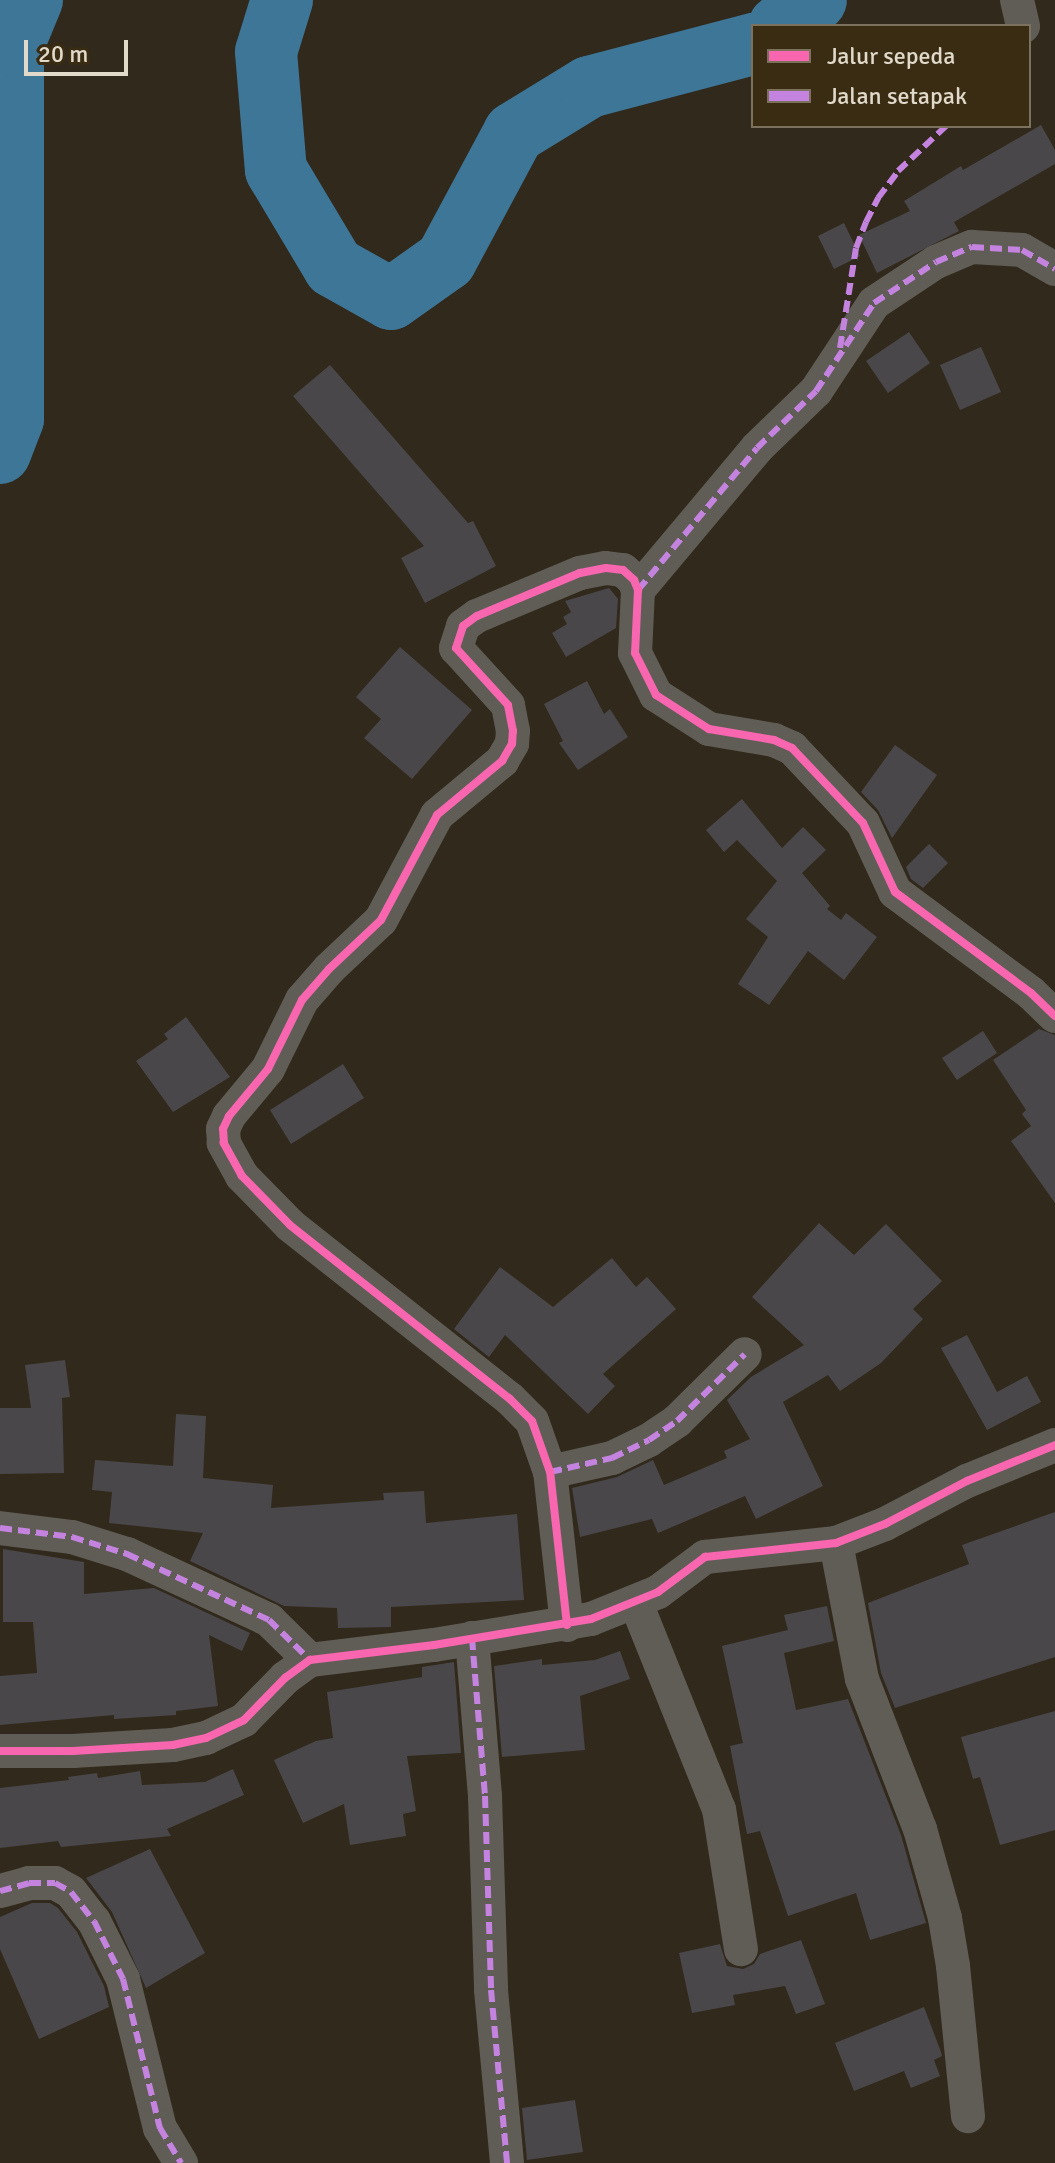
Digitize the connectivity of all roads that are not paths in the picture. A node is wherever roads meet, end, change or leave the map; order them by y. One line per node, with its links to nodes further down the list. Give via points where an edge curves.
1 (1017, 0): 2 (street)
2 (1023, 24)
3 (1055, 269): 4 (street, via 1022,250 972,247 936,262 874,303 816,391 757,448)
4 (638, 590): 5 (street, via 635,653 656,695 709,729 774,740 808,761 863,823 895,892); 8 (street, via 623,570 580,573 463,626 456,648 508,705 512,744 502,761 437,815 381,920 314,984 268,1069 223,1129 224,1143 242,1176 290,1225 523,1410 541,1438)
5 (1055, 1016)
6 (745, 1354): 8 (street, via 677,1421 649,1440 612,1458)
7 (1055, 1445): 10 (street)
8 (550, 1472): 12 (street)
9 (0, 1528): 14 (street, via 72,1537 127,1554 269,1620)
10 (836, 1543): 11 (street, via 705,1557 669,1586); 18 (street, via 862,1679 920,1829 945,1918)
11 (636, 1603): 12 (street); 17 (street, via 719,1809)
12 (567, 1625): 13 (street)
13 (472, 1638): 14 (street); 20 (street, via 485,1796 491,1990)
14 (310, 1660): 15 (street, via 244,1720 206,1738 64,1752)
15 (0, 1751)
16 (0, 1891): 19 (street, via 55,1883 71,1892 94,1921 123,1979 160,2128)
17 (741, 1949)
18 (968, 2116)
19 (181, 2163)
20 (507, 2163)

